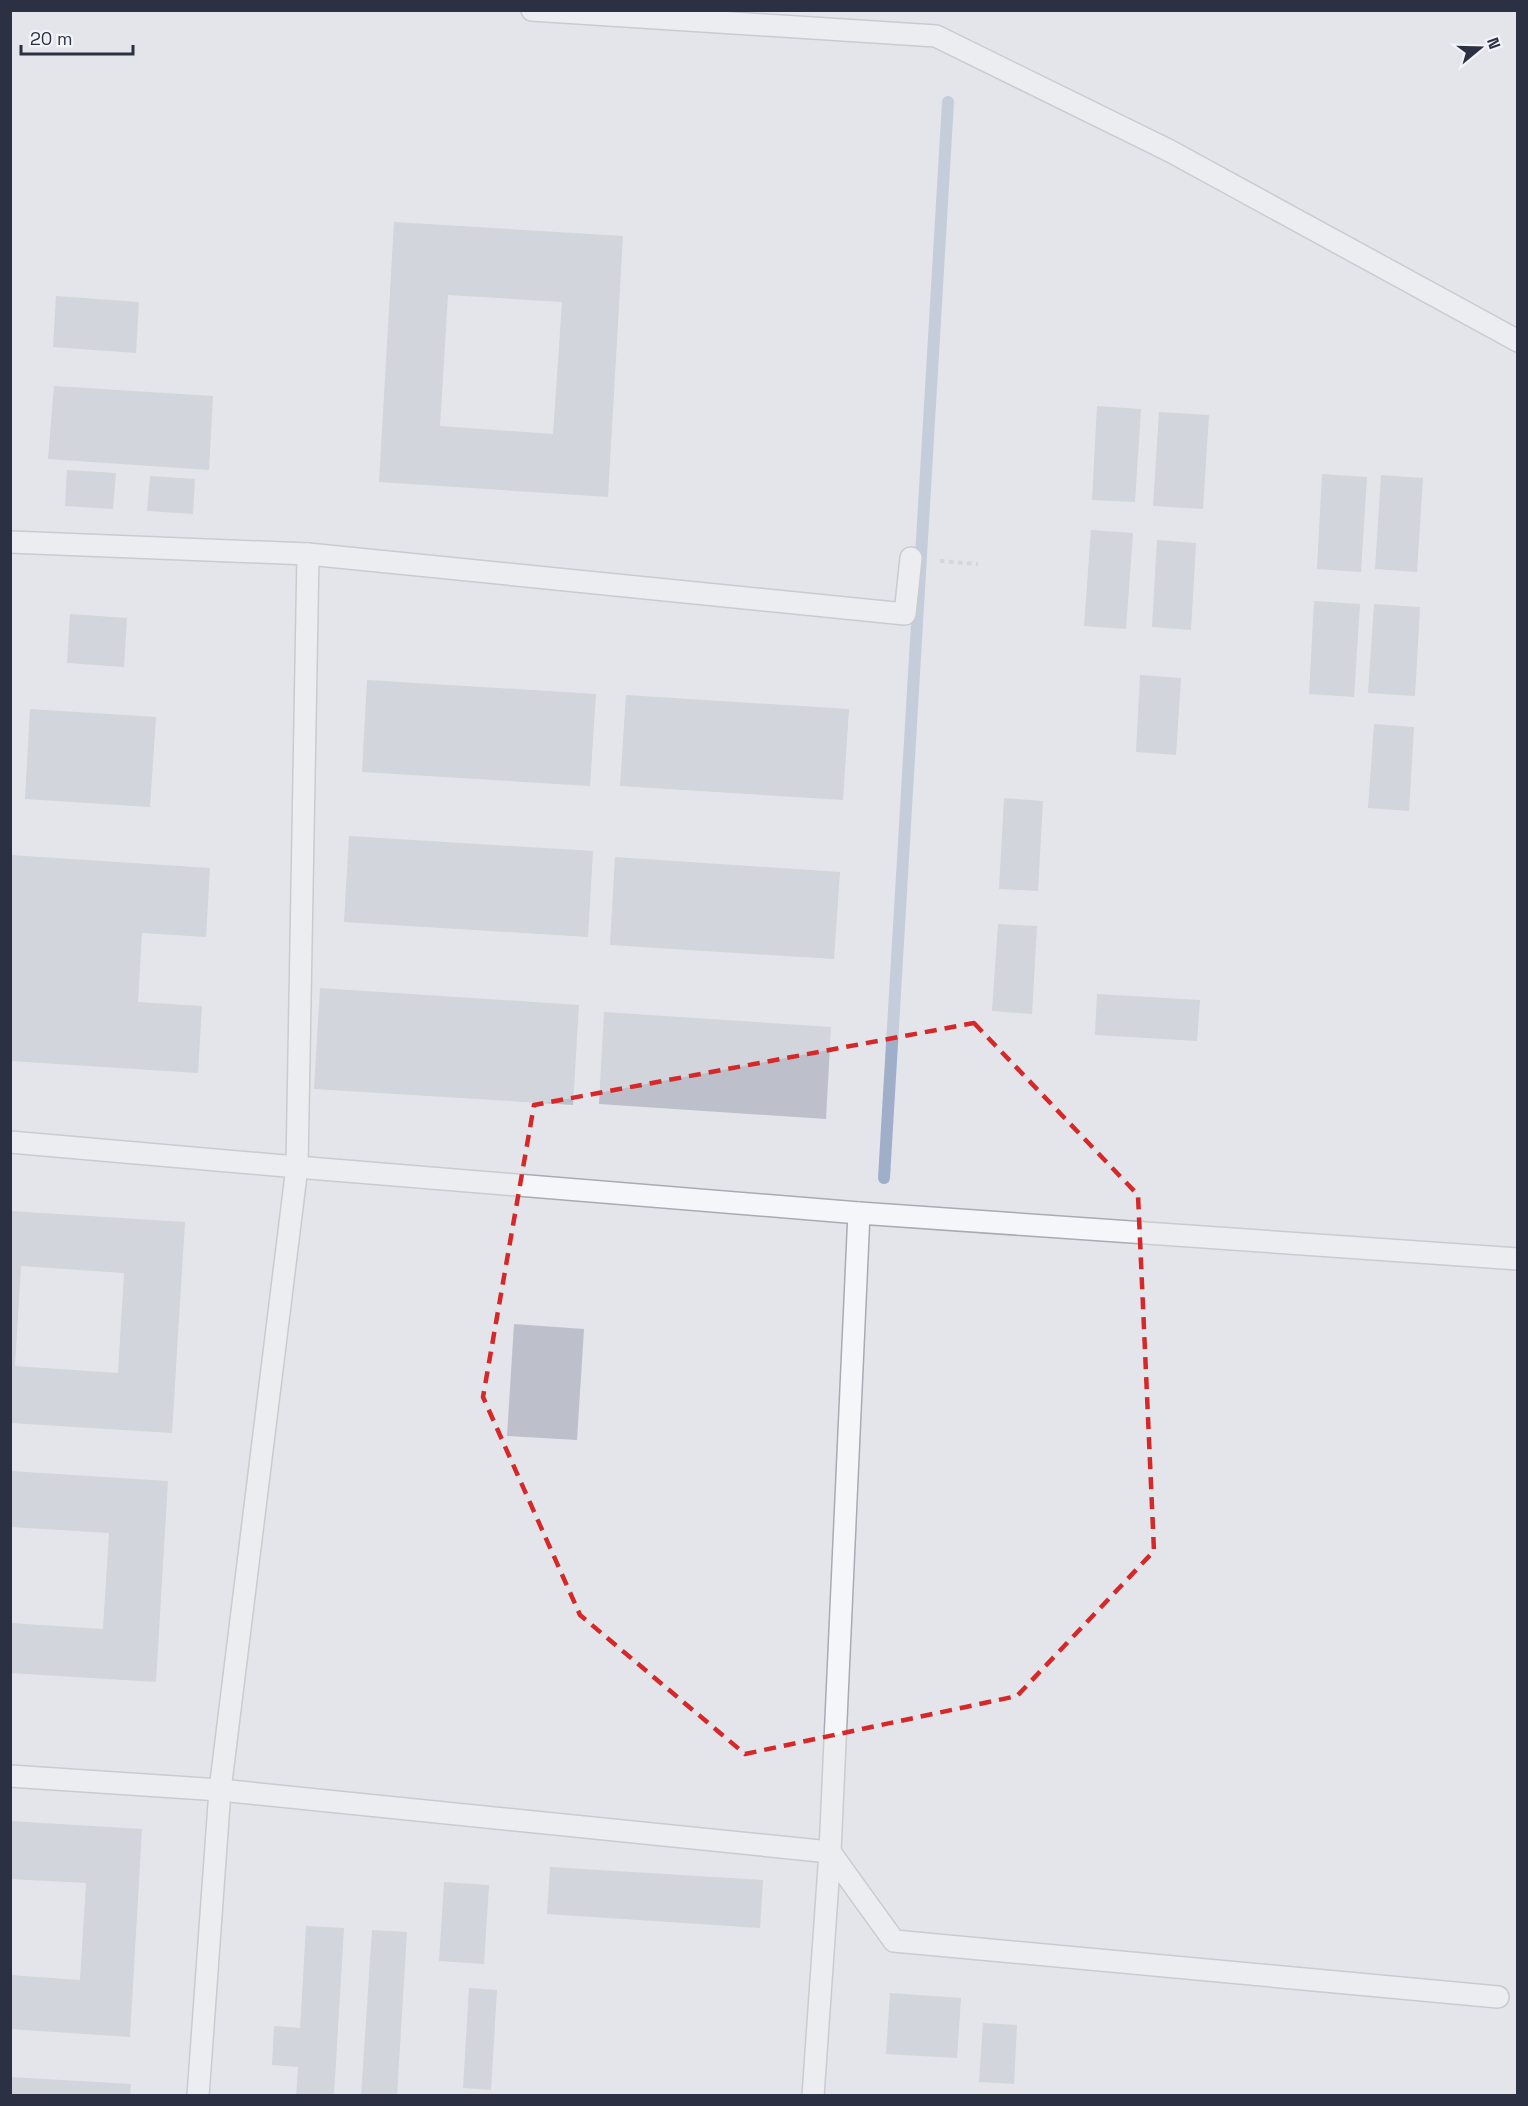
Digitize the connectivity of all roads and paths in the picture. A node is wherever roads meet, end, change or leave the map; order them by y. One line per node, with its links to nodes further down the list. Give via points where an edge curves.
1 (532, 10): 2 (lane, via 936,36 1170,151)
2 (1518, 340)
3 (10, 542): 4 (lane)
4 (308, 554): 5 (lane, via 905,614); 8 (lane)
5 (911, 558): 6 (path)
6 (978, 564)
7 (10, 1142): 8 (lane)
8 (297, 1167): 9 (lane); 12 (lane)
9 (859, 1213): 10 (lane); 13 (lane)
10 (1518, 1259)
11 (10, 1776): 12 (lane)
12 (220, 1790): 13 (lane); 15 (lane)
13 (830, 1852): 14 (lane, via 894,1941); 16 (lane)
14 (1498, 1997)
15 (198, 2096)
16 (813, 2096)

